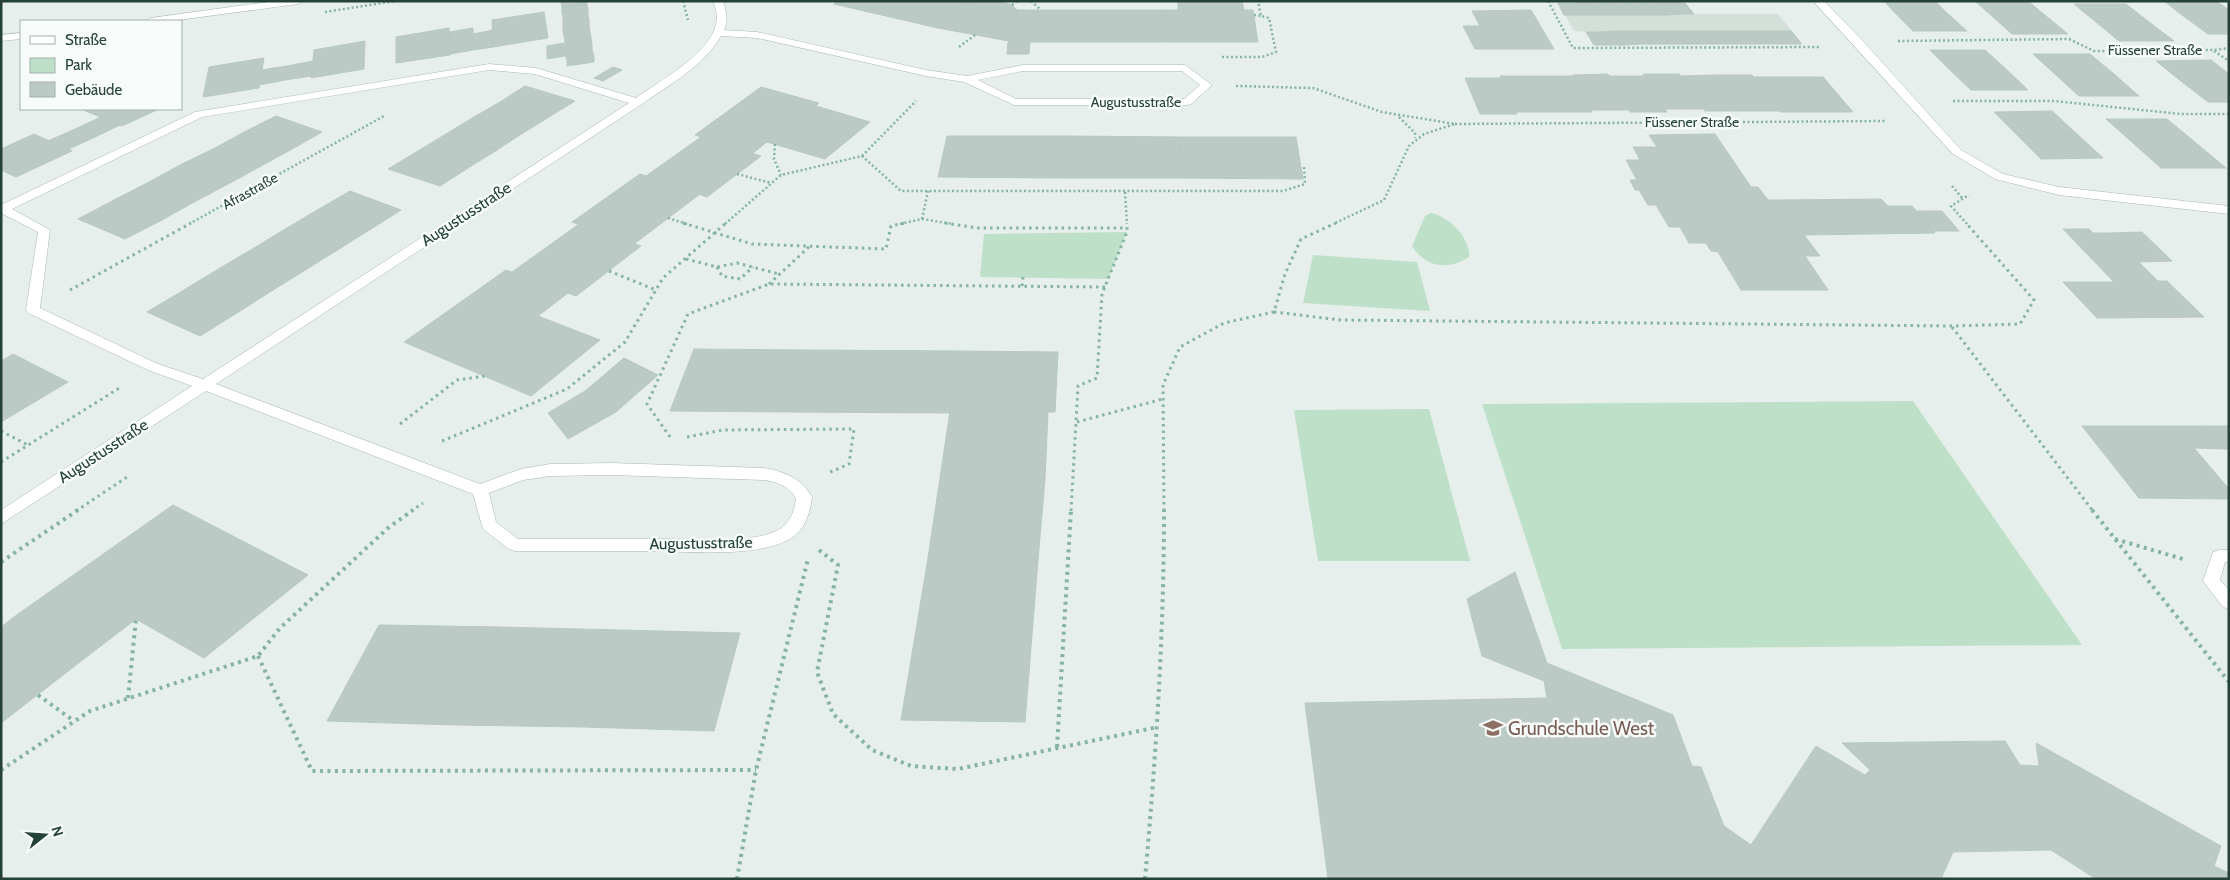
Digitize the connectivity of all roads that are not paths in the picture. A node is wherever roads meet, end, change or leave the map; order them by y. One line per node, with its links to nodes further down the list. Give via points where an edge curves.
1 (298, 1): 4 (street)
2 (718, 1): 5 (street, via 722,13)
3 (1818, 1): 11 (street, via 1957,152 1999,177 2059,192)
4 (158, 20)
5 (718, 33): 8 (street, Augustusstraße, via 757,35); 9 (street, Augustusstraße, via 702,55)
6 (20, 36): 7 (street)
7 (1, 38)
8 (967, 79): 8 (street, Augustusstraße, via 1014,102 1187,102 1207,85 1185,68 1023,68)
9 (638, 102): 10 (street, via 536,70 489,68 199,114); 12 (street, Augustusstraße)
10 (2, 209): 12 (street, via 44,230 34,310 153,367)
11 (2229, 210)
12 (206, 386): 13 (street); 14 (street, Augustusstraße)
13 (480, 490): 13 (street, Augustusstraße, via 489,525 515,545 741,545 761,542 794,527 802,511 804,497 797,485 783,477 764,474 611,469 550,470 520,475)
14 (1, 518)
15 (2229, 556): 16 (street, via 2219,556 2211,581)
16 (2229, 602)

